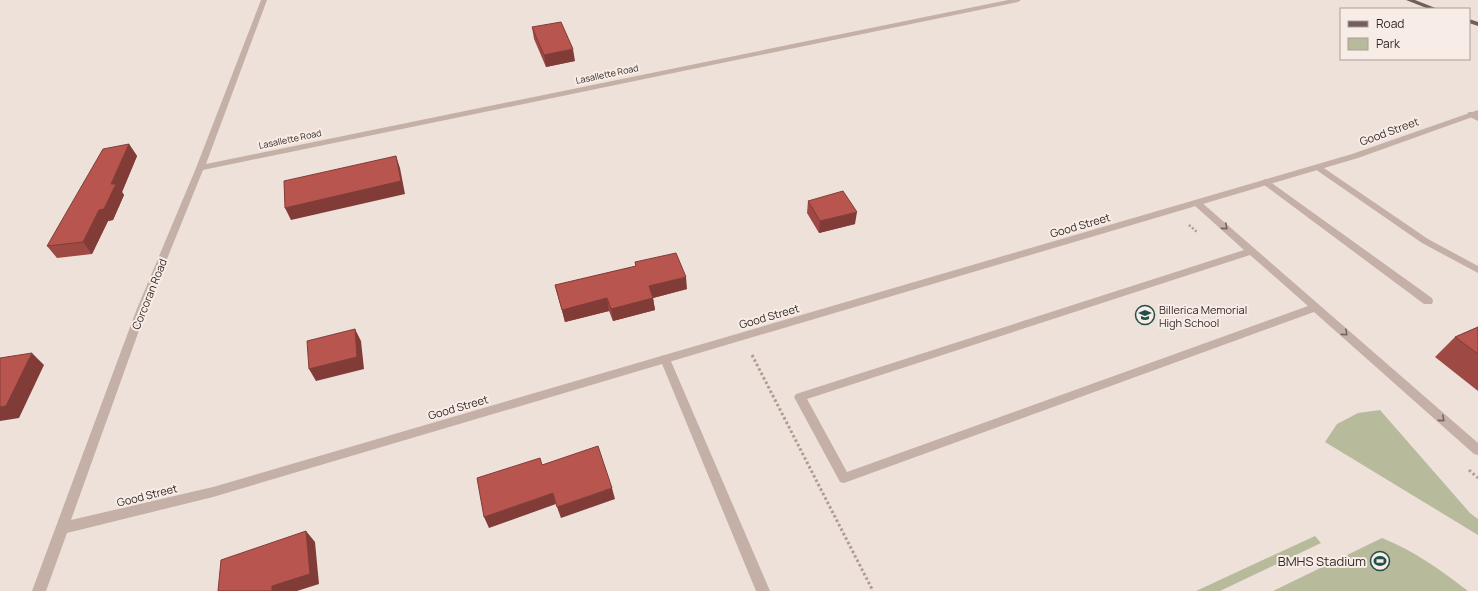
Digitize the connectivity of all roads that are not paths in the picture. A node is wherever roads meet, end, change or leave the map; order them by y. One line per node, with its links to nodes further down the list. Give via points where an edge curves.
1 (264, 0): 7 (street, Corcoran Road)
2 (1018, 0): 7 (street, Lasallette Road)
3 (1409, 0): 4 (main road)
4 (1432, 8)
5 (1476, 115): 6 (street, Good Street)
6 (1318, 167): 8 (street, Good Street); 11 (street, via 1425,241)
7 (200, 168): 16 (street, Corcoran Road, via 141,311)
8 (1266, 182): 9 (street, Good Street); 12 (street)
9 (1197, 203): 10 (street, one-way to 10); 14 (street, Good Street)
10 (1252, 251): 13 (street); 13 (street, via 800,397 844,478)
11 (1478, 270)
12 (1428, 301)
13 (1316, 307): 15 (street, one-way to 15)
14 (665, 359): 16 (street, Good Street, via 213,492); 18 (street)
15 (1478, 450)
16 (62, 528): 17 (street, Corcoran Road)
17 (39, 591)
18 (763, 591)

